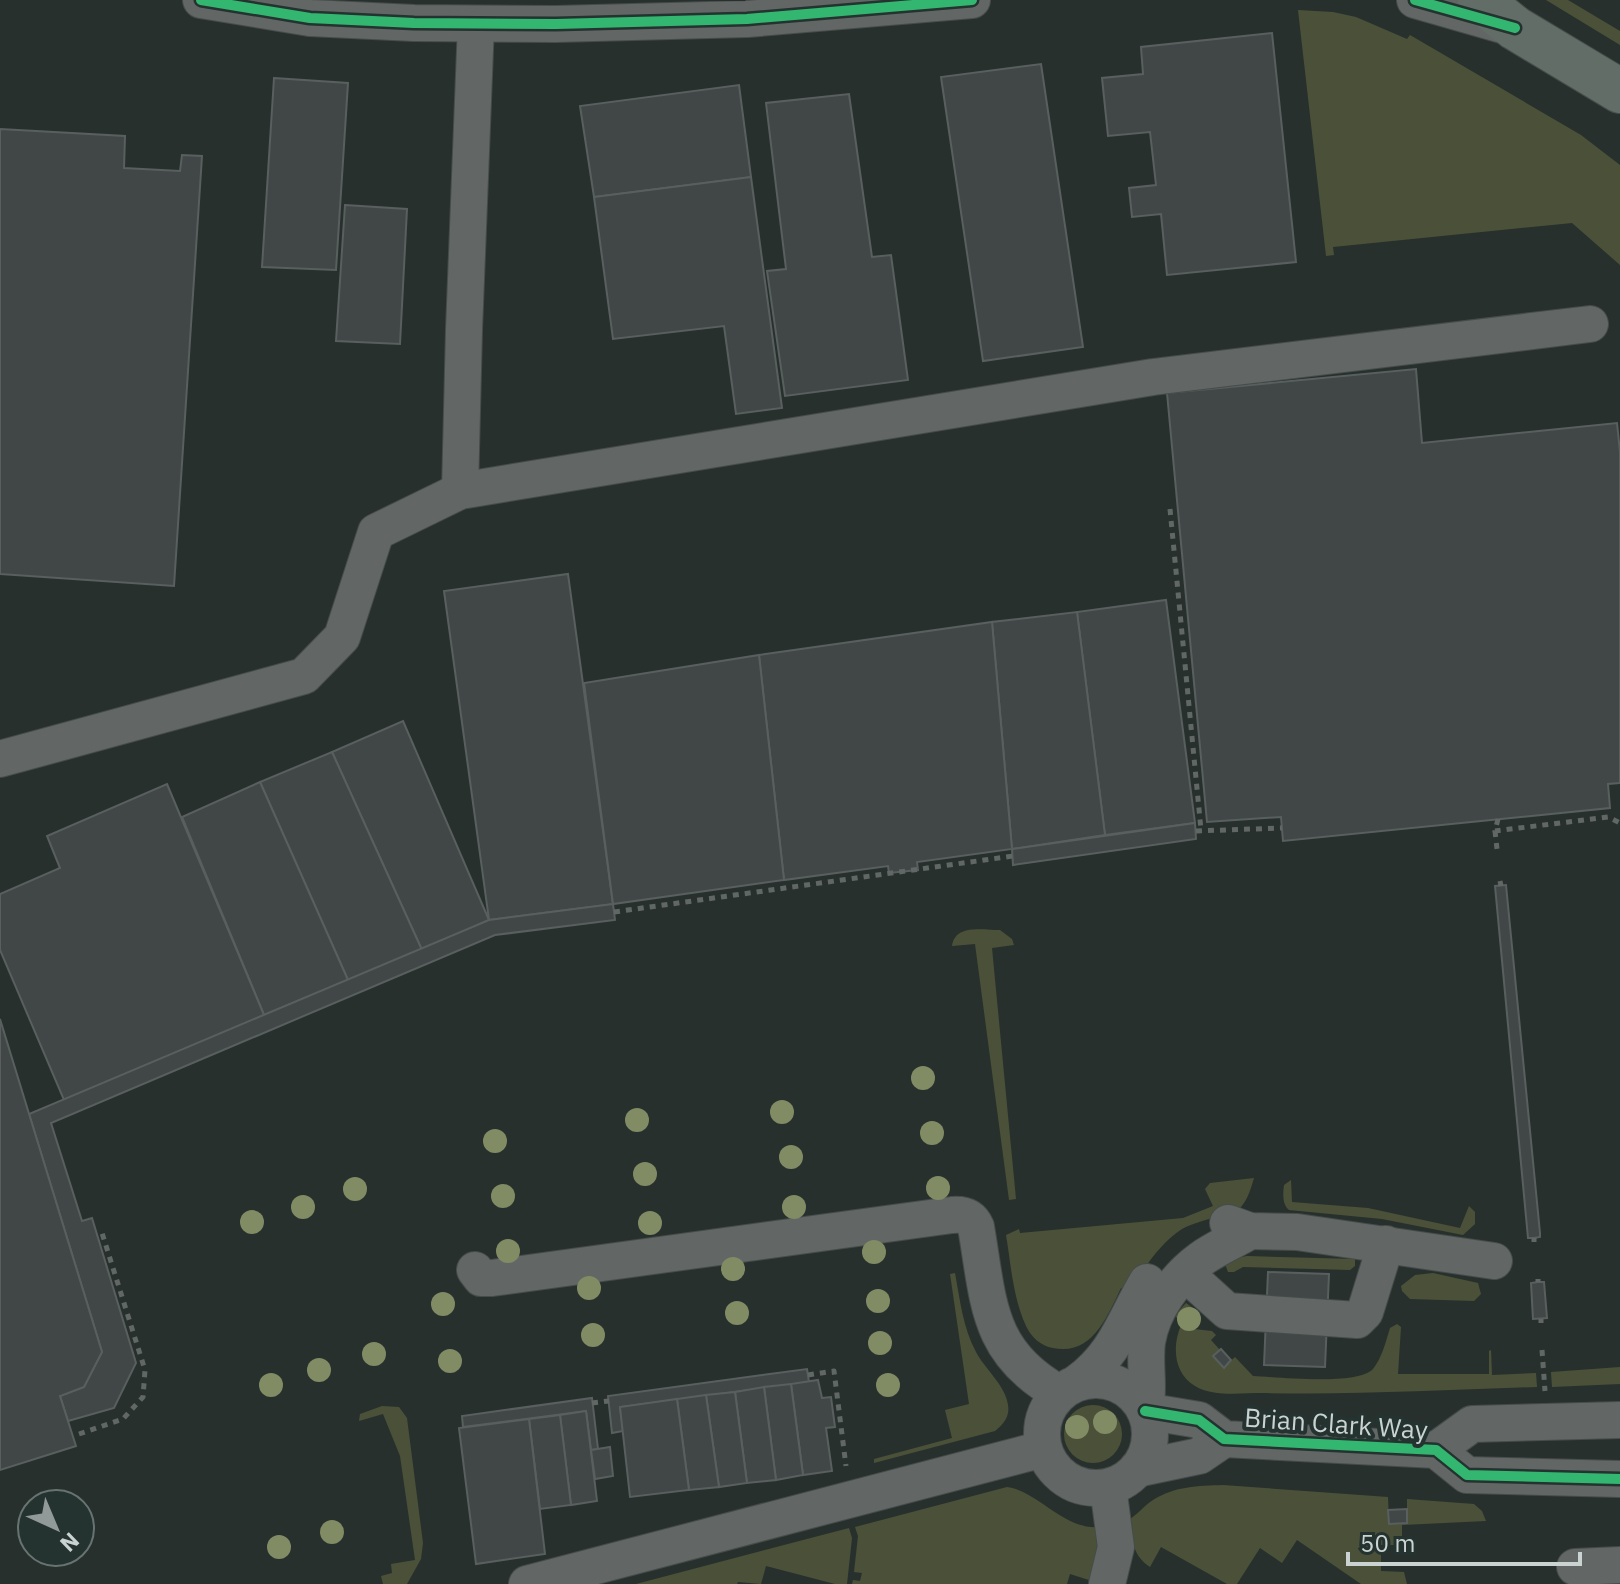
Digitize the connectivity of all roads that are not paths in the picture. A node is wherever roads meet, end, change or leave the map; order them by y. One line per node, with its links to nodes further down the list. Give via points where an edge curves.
1 (201, 0): 5 (street, via 310,18)
2 (972, 0): 5 (street, via 714,21)
3 (1415, 0): 6 (street)
4 (1480, 0): 6 (main road)
5 (476, 24): 9 (street)
6 (1515, 28): 7 (main road)
7 (1618, 90)
8 (1590, 324): 9 (street, via 1153,377)
9 (460, 491): 10 (street, via 376,532 342,637 304,676)
10 (0, 759)
11 (1250, 1231): 12 (street); 15 (street); 16 (street, via 1228,1223 1216,1225 1168,1255 1146,1284 1117,1342 1095,1370)
12 (1386, 1244): 13 (street); 15 (street, via 1365,1312 1357,1320 1227,1311)
13 (1494, 1261)
14 (475, 1270): 16 (street, via 481,1278 492,1278 963,1215 976,1227 991,1314 1004,1346 1028,1374)
15 (1185, 1273): 17 (street, via 1166,1296 1147,1341)
16 (1069, 1388): 17 (street, via 1100,1380 1119,1385); 20 (street, via 1050,1404 1043,1422)
17 (1145, 1411): 19 (street, Brian Clark Way, via 1199,1420); 22 (street, via 1147,1451)
18 (1620, 1420): 21 (street, Brian Clark Way, via 1472,1424)
19 (1224, 1439): 21 (street, Brian Clark Way); 22 (street, Brian Clark Way, via 1199,1456)
20 (1043, 1449): 22 (street, Brian Clark Way, via 1055,1471 1068,1481 1086,1487); 26 (street)
21 (1436, 1450): 23 (street, Brian Clark Way, via 1467,1475)
22 (1122, 1478): 27 (street)
23 (1620, 1479)
24 (1620, 1565): 25 (street)
25 (1575, 1567)
26 (527, 1584)
27 (1107, 1584)

